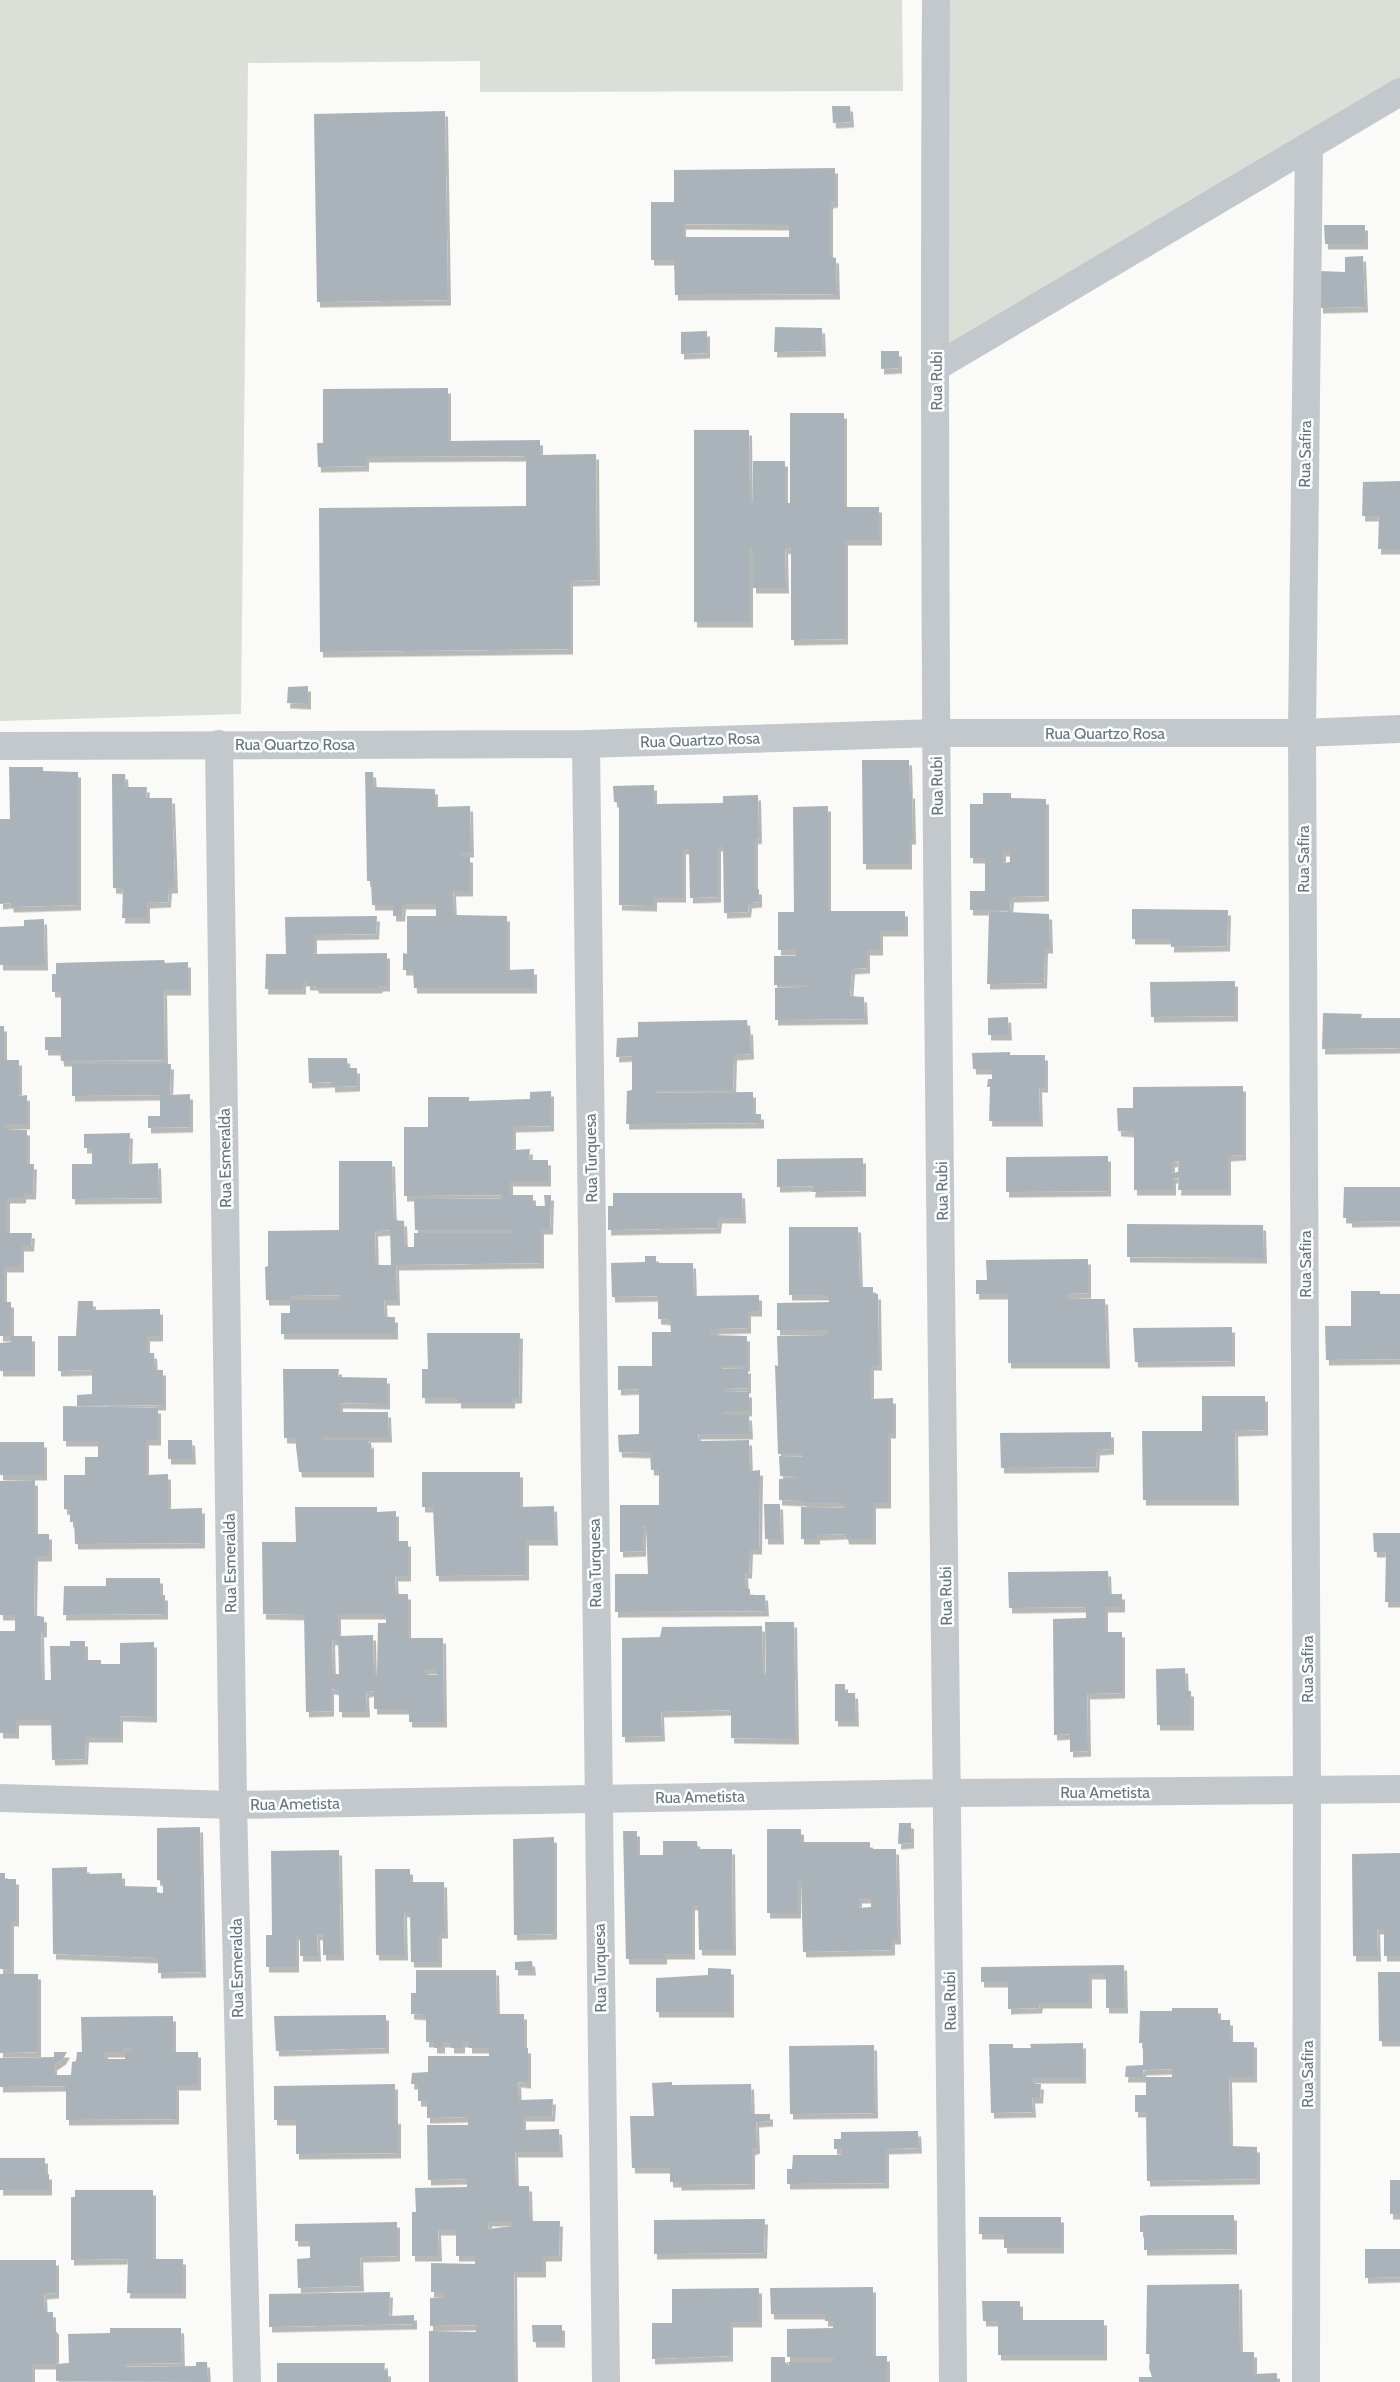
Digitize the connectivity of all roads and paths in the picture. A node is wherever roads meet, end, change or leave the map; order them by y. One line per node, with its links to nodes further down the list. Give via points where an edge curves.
1 (936, 0): 4 (street, Rua Rubi)
2 (1400, 92): 3 (street)
3 (1309, 146): 4 (street); 7 (street, Rua Safira)
4 (936, 367): 6 (street, Rua Rubi)
5 (1400, 730): 7 (street, Rua Quartzo Rosa)
6 (937, 733): 7 (street, Rua Quartzo Rosa); 9 (street, Rua Quartzo Rosa); 13 (street, Rua Rubi)
7 (1302, 733): 12 (street, Rua Safira)
8 (219, 744): 9 (street, Rua Quartzo Rosa); 10 (street, Rua Quartzo Rosa); 16 (street, Rua Esmeralda)
9 (586, 744): 15 (street, Rua Turquesa)
10 (0, 746)
11 (1400, 1789): 12 (street, Rua Ametista)
12 (1307, 1791): 13 (street, Rua Ametista); 20 (street, Rua Safira)
13 (948, 1793): 15 (street, Rua Ametista); 19 (street, Rua Rubi)
14 (0, 1798): 16 (street, Rua Ametista)
15 (598, 1799): 16 (street, Rua Ametista); 18 (street, Rua Turquesa)
16 (233, 1805): 17 (street, Rua Esmeralda)
17 (247, 2382)
18 (606, 2382)
19 (953, 2382)
20 (1306, 2382)

